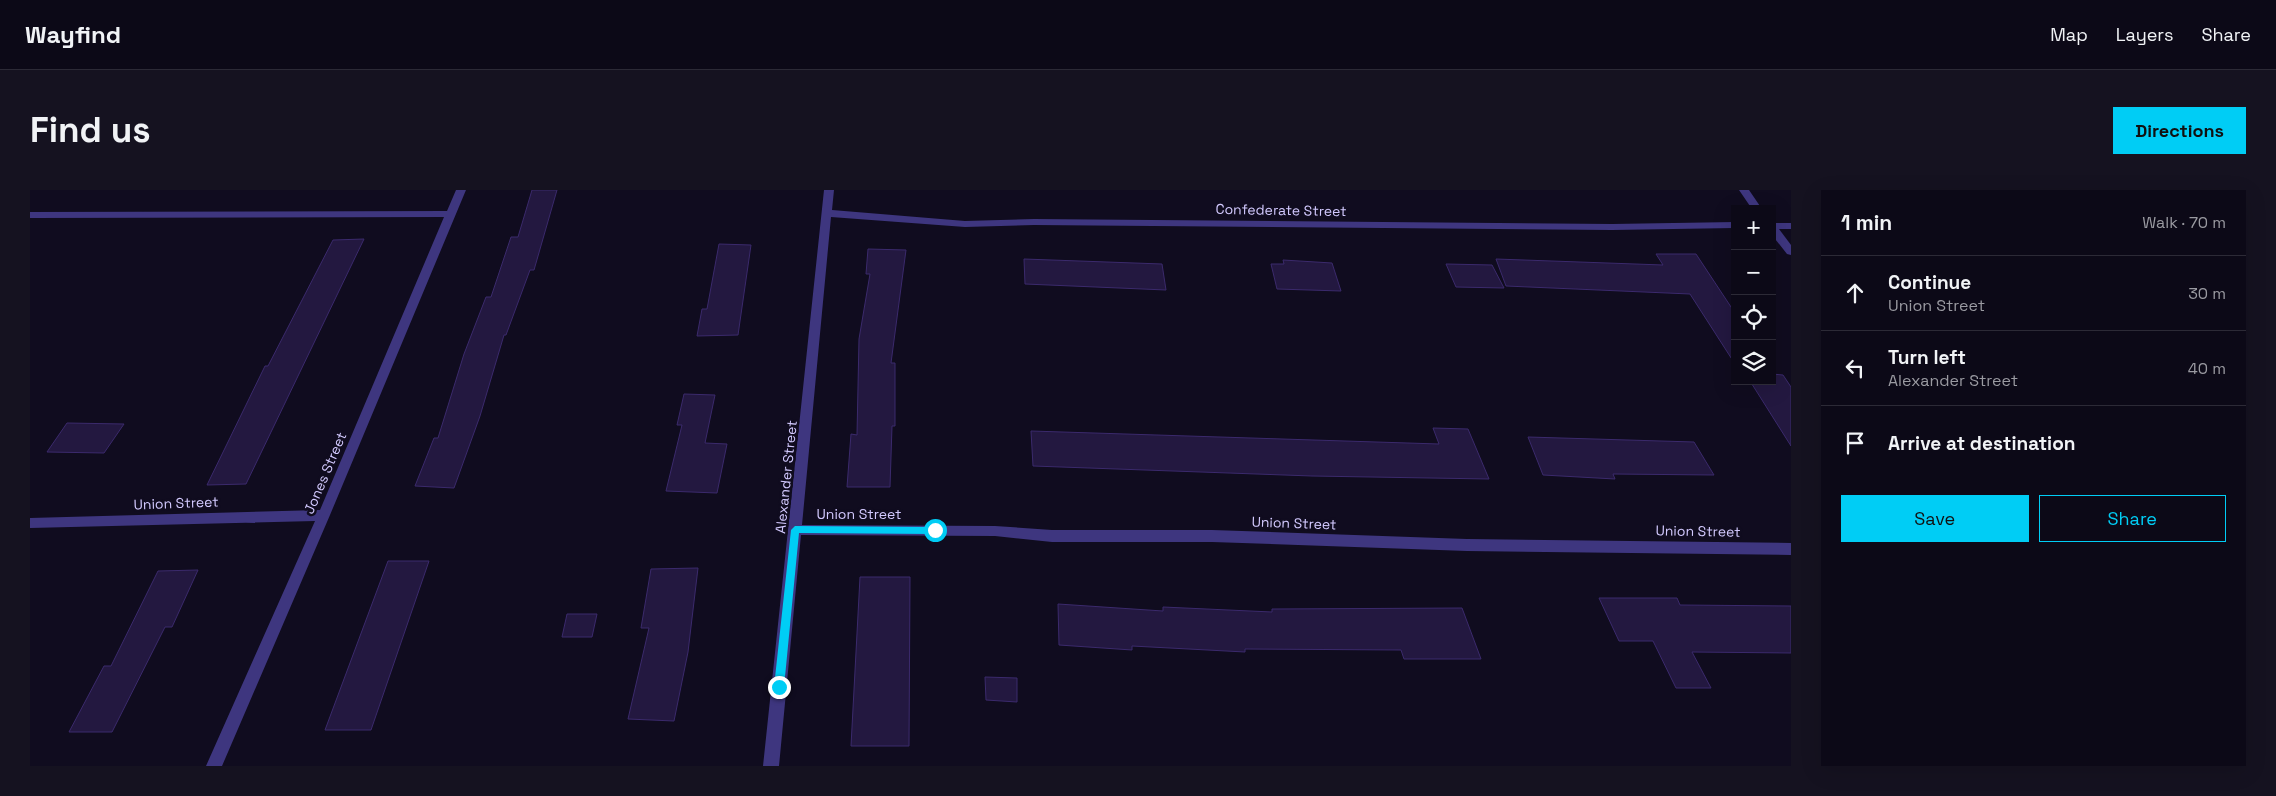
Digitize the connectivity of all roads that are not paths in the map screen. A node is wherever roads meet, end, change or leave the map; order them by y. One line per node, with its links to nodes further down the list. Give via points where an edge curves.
1 (461, 190): 6 (street, Jones Street)
2 (829, 190): 5 (street, Alexander Street)
3 (1744, 190): 4 (street)
4 (1754, 205)
5 (827, 213): 8 (street, Confederate Street, via 965,224); 15 (street, Alexander Street)
6 (451, 214): 7 (street); 13 (street, Jones Street)
7 (30, 216)
8 (1731, 225)
9 (1791, 226): 10 (street)
10 (1776, 227)
11 (1776, 232): 12 (street)
12 (1791, 252)
13 (324, 515): 14 (street, Union Street); 17 (street, Jones Street)
14 (30, 523)
15 (795, 530): 16 (street, Union Street, via 995,531 1052,536 1212,536 1467,545); 18 (street, Alexander Street)
16 (1791, 549)
17 (214, 766)
18 (771, 766)

